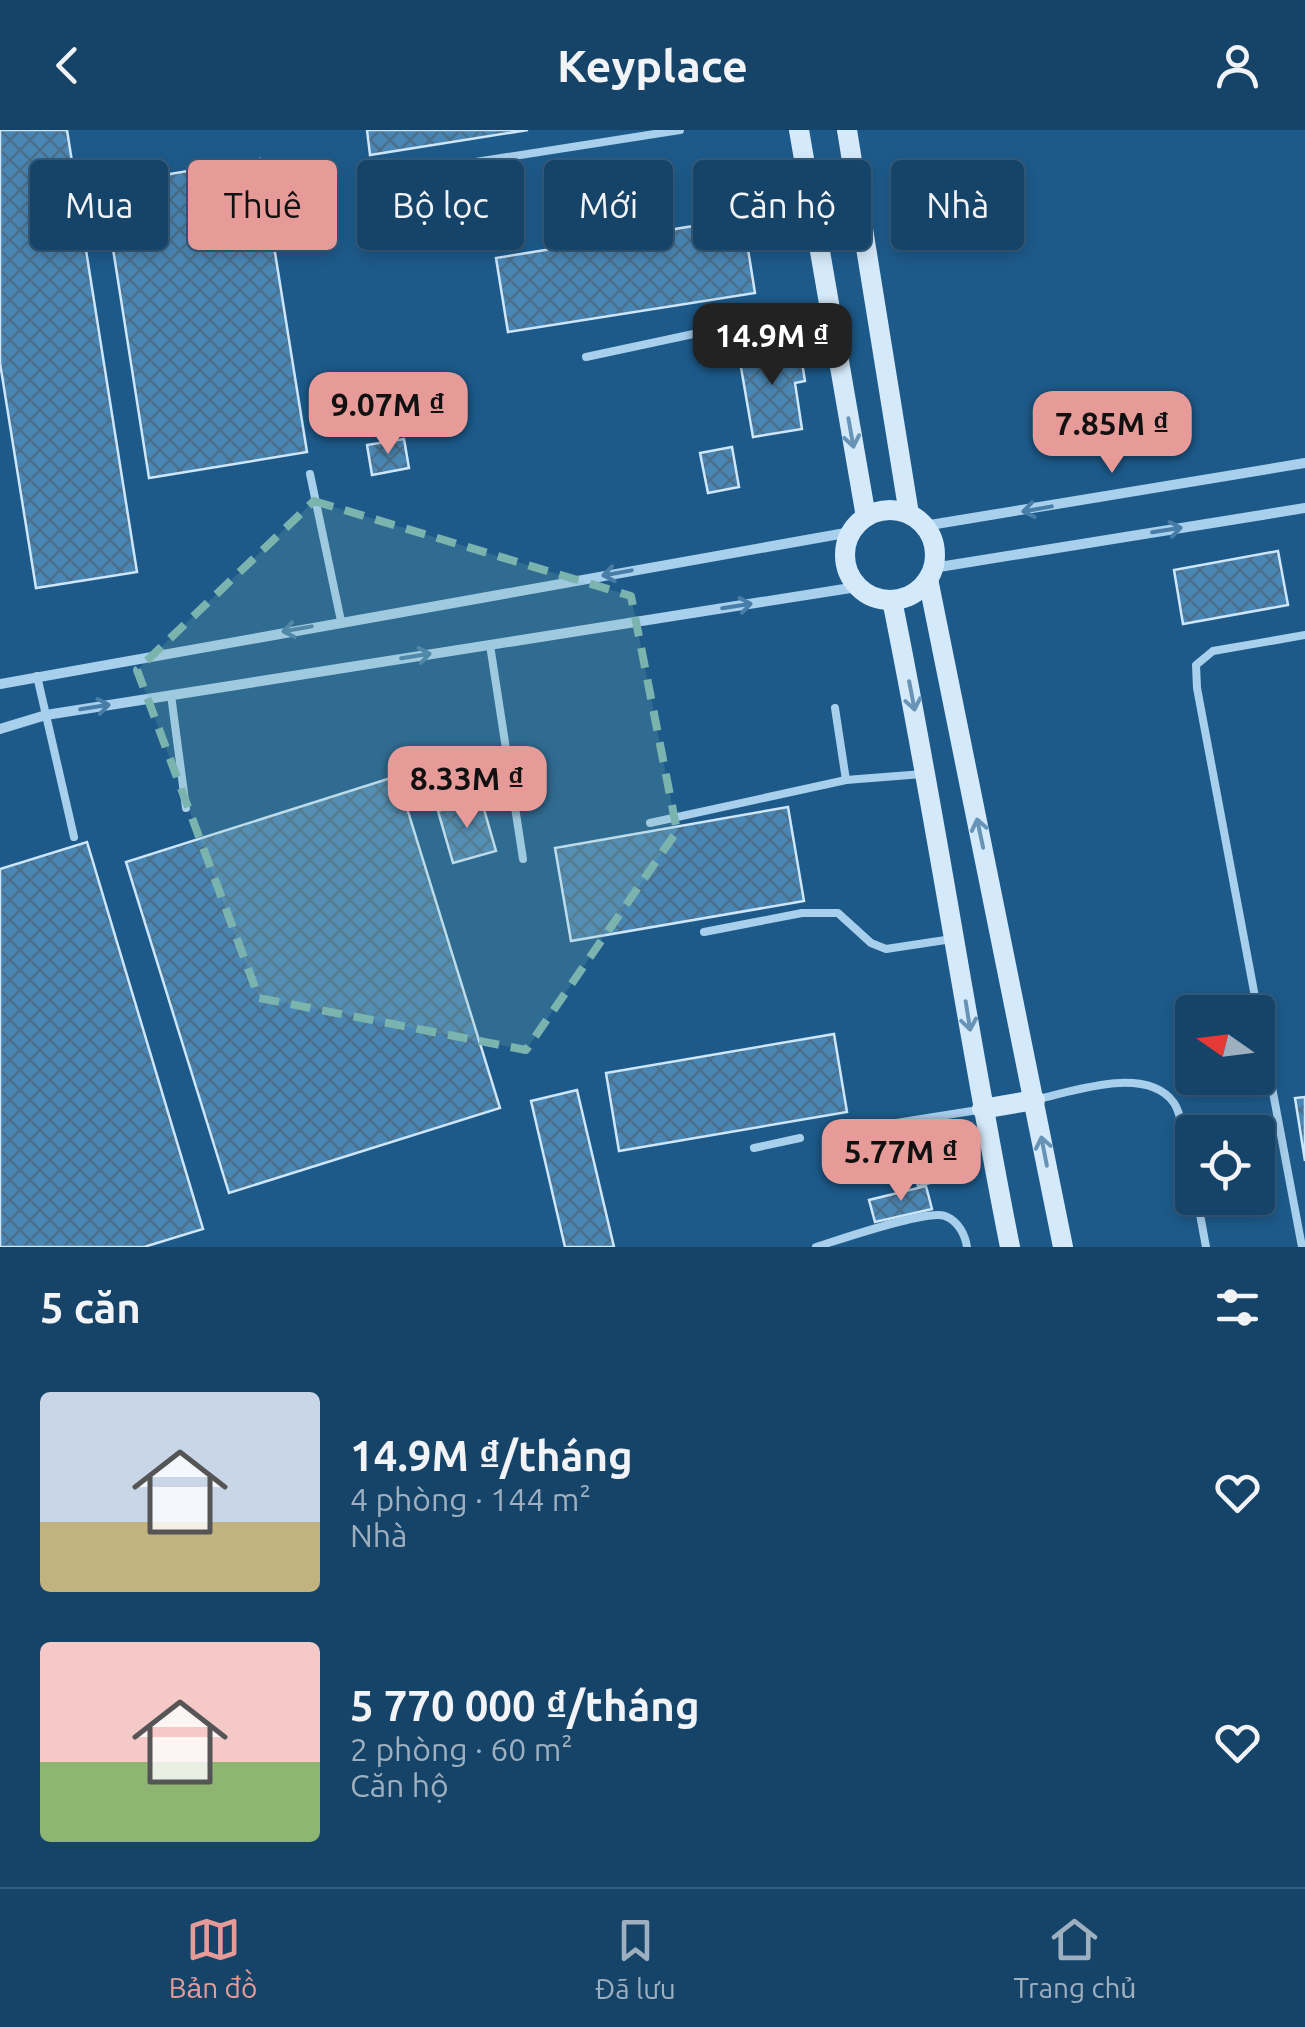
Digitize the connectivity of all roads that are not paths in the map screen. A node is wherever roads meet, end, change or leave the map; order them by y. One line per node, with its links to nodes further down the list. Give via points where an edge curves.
1 (680, 130): 4 (lane)
2 (799, 130): 5 (street)
3 (847, 130): 10 (street)
4 (488, 160)
5 (829, 305): 6 (lane); 11 (street, one-way to 11)
6 (586, 356)
7 (1305, 463): 10 (street, one-way to 10)
8 (310, 474): 15 (lane)
9 (1305, 508): 12 (street, one-way to 9)
10 (916, 520): 11 (street, via 880,511); 12 (street, via 935,554)
11 (858, 525): 13 (street, via 845,561); 15 (street, one-way to 15)
12 (930, 574): 14 (street, via 912,595); 32 (street, one-way to 12)
13 (858, 587): 14 (street); 17 (street, one-way to 13)
14 (892, 600): 24 (street, one-way to 24)
15 (342, 621): 18 (street, one-way to 18)
16 (1305, 635): 44 (lane, via 1213,651 1196,665)
17 (490, 645): 20 (street, one-way to 17); 29 (lane)
18 (36, 675): 19 (street); 22 (lane)
19 (0, 684)
20 (171, 695): 22 (street, one-way to 20); 26 (lane)
21 (834, 708): 25 (lane)
22 (46, 715): 23 (street); 28 (lane)
23 (0, 729)
24 (928, 774): 25 (lane); 31 (street)
25 (846, 780): 27 (lane)
26 (186, 808)
27 (650, 823)
28 (74, 837)
29 (523, 859)
30 (704, 932): 31 (lane, via 802,913 838,913 886,949)
31 (956, 938): 33 (street, one-way to 33)
32 (1034, 1100): 33 (street); 34 (lane, via 1130,1082 1157,1090); 42 (street, one-way to 32)
33 (982, 1109): 35 (lane); 41 (street)
34 (1178, 1115)
35 (852, 1130)
36 (800, 1138): 37 (lane)
37 (754, 1148)
38 (1200, 1215): 43 (lane)
39 (816, 1247): 40 (lane, via 944,1215)
40 (967, 1247)
41 (1010, 1247)
42 (1063, 1247)
43 (1206, 1247)
44 (1302, 1247)

